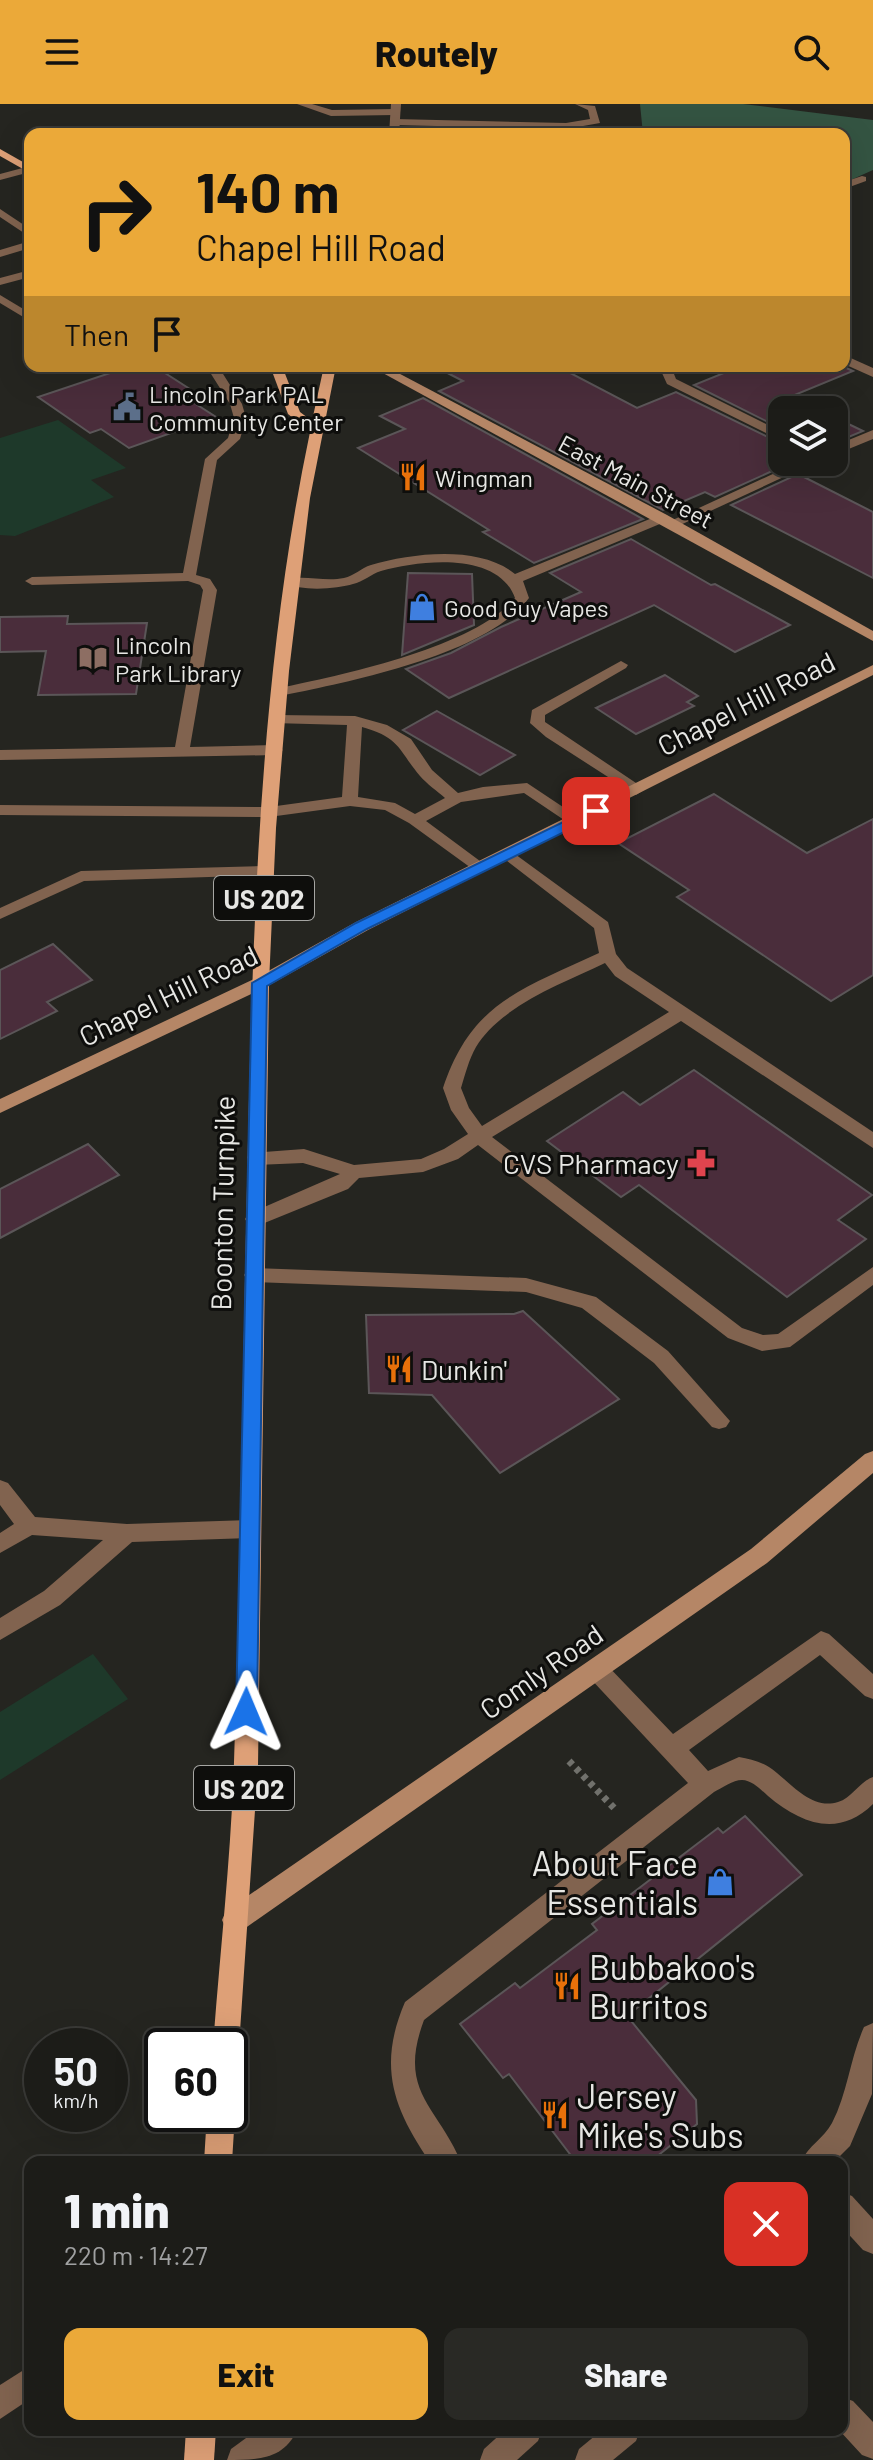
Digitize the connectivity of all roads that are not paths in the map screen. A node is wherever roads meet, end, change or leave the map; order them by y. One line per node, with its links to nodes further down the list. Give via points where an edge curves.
1 (302, 104): 4 (street)
2 (580, 104): 3 (street, via 592,108 596,121 566,126)
3 (395, 113): 4 (street)
4 (330, 114)
5 (0, 152): 6 (main road)
6 (24, 167)
7 (24, 171): 8 (street)
8 (0, 177)
9 (862, 179): 10 (street)
10 (850, 184)
11 (0, 212): 12 (street)
12 (24, 230)
13 (24, 246): 14 (street)
14 (0, 254)
15 (24, 275): 16 (street)
16 (0, 282)
17 (0, 298): 18 (street)
18 (24, 314)
19 (850, 362): 25 (street)
20 (216, 372): 32 (street, via 240,418 234,439 211,459)
21 (278, 372): 26 (main road, via 294,414)
22 (329, 372): 26 (main road, Boonton Turnpike / US 202)
23 (387, 372): 31 (main road, East Main Street)
24 (669, 372): 27 (street, via 671,381)
25 (873, 373)
26 (316, 430): 35 (main road, Boonton Turnpike / US 202)
27 (768, 430)
28 (873, 434): 29 (street)
29 (848, 445)
30 (776, 476): 31 (street)
31 (666, 521): 33 (street); 36 (main road, East Main Street)
32 (189, 577): 34 (street); 43 (street, via 205,582 210,590)
33 (515, 579): 35 (street, via 492,564 465,560 373,569 350,581); 39 (street, via 522,598 510,613 481,631 349,680)
34 (32, 581)
35 (293, 582): 39 (main road, Boonton Turnpike / US 202)
36 (873, 637)
37 (621, 665): 45 (street, via 537,713 538,723)
38 (873, 669): 45 (main road, Chapel Hill Road)
39 (280, 692): 40 (main road, Boonton Turnpike / US 202)
40 (277, 720): 41 (street); 42 (main road, Boonton Turnpike / US 202)
41 (355, 721): 46 (street, via 406,742 426,773); 47 (street)
42 (275, 750): 43 (street); 49 (main road, Boonton Turnpike / US 202)
43 (182, 751): 44 (street)
44 (0, 755)
45 (636, 790): 51 (main road, Chapel Hill Road)
46 (455, 799): 50 (street); 51 (street, via 527,788)
47 (350, 801): 49 (street); 50 (street, via 389,806)
48 (0, 810): 49 (street)
49 (269, 812): 54 (main road, Boonton Turnpike / US 202)
50 (415, 820): 53 (street)
51 (576, 821): 52 (main road, Chapel Hill Road)
52 (508, 854): 53 (main road, Chapel Hill Road); 56 (street, via 602,926)
53 (478, 868): 57 (main road, Chapel Hill Road)
54 (266, 871): 55 (street, via 81,876); 57 (main road, Boonton Turnpike / US 202)
55 (0, 914)
56 (608, 955): 58 (street, via 621,972); 60 (street, via 494,1016 469,1044 452,1088)
57 (260, 983): 59 (main road, Chapel Hill Road); 62 (main road, Boonton Turnpike / US 202)
58 (682, 1012): 60 (street); 61 (street)
59 (0, 1107)
60 (479, 1136): 63 (street, via 423,1165); 65 (street, via 735,1333 762,1343 783,1341)
61 (873, 1141)
62 (256, 1158): 63 (street, via 304,1156); 64 (main road, Boonton Turnpike / US 202)
63 (354, 1172): 64 (street, via 341,1184)
64 (255, 1219): 66 (main road, Boonton Turnpike / US 202)
65 (873, 1274)
66 (254, 1275): 67 (street, via 526,1285 589,1302 661,1357); 71 (main road, Boonton Turnpike / US 202)
67 (719, 1421)
68 (873, 1460): 75 (main road, Comly Road, via 759,1556)
69 (0, 1489): 70 (street)
70 (29, 1526): 72 (street); 73 (street)
71 (250, 1529): 72 (street); 80 (main road, Boonton Turnpike / US 202, via 246,1766)
72 (127, 1533): 74 (street, via 52,1598)
73 (0, 1544)
74 (0, 1630)
75 (596, 1669): 77 (street); 80 (main road, Comly Road)
76 (873, 1689): 77 (street, via 821,1641)
77 (672, 1749): 78 (street)
78 (705, 1784): 79 (street, via 739,1768 760,1774 785,1796 826,1815 848,1810); 85 (street, via 414,2011 403,2035 407,2095)
79 (873, 1788)
80 (235, 1920): 81 (main road, Boonton Turnpike / US 202)
81 (227, 2028)
82 (873, 2036): 86 (street, via 840,2136)
83 (220, 2132): 84 (main road)
84 (218, 2156)
85 (443, 2156)
86 (821, 2156)
87 (848, 2213): 88 (street)
88 (873, 2240)
89 (24, 2386): 90 (street)
90 (0, 2404)
91 (848, 2415): 96 (street)
92 (201, 2436): 97 (main road)
93 (274, 2436): 98 (street)
94 (521, 2436): 99 (street)
95 (618, 2436): 100 (street)
96 (873, 2444)
97 (199, 2460)
98 (242, 2460)
99 (495, 2460)
100 (590, 2460)

